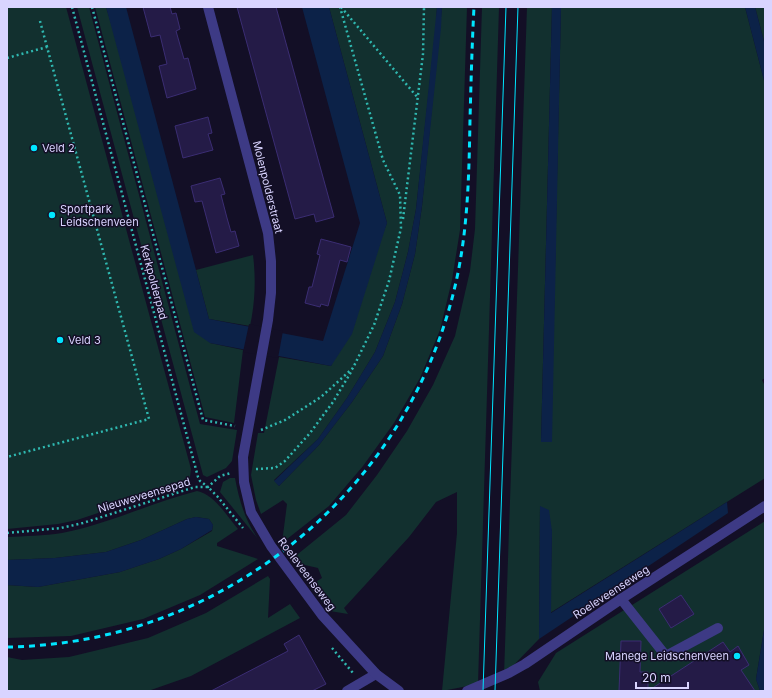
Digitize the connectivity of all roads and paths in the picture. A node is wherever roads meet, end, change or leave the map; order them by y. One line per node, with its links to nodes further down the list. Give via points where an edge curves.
1 (72, 7): 15 (path, Kerkpolderpad, via 195,467 200,481)
2 (92, 7): 12 (path, Kerkpolderpad, via 203,420)
3 (208, 7): 12 (street, Molenpolderstraat, via 268,233 271,261 268,320)
4 (340, 7): 9 (path); 10 (path, via 383,160 400,195)
5 (424, 7): 9 (path, via 423,54)
6 (40, 21): 7 (path)
7 (47, 47): 8 (path); 13 (path, via 149,418)
8 (7, 58)
9 (418, 98): 10 (path)
10 (401, 228): 11 (path, via 389,281 374,325)
11 (353, 368): 12 (path, via 322,397 285,420 261,430); 14 (path, via 324,415 285,461 275,468)
12 (248, 428): 14 (street, Molenpolderstraat)
13 (7, 457)
14 (243, 470): 15 (path, via 220,476); 21 (street, Roeleveenseweg, via 251,512 271,546 322,615)
15 (208, 487): 17 (path, Nieuweveensepad); 18 (path, Nieuweveensepad, via 187,488 83,523)
16 (765, 506): 19 (street, Roeleveenseweg)
17 (246, 532)
18 (7, 533)
19 (621, 599): 20 (street, via 666,656); 24 (street, Roeleveenseweg, via 509,673)
20 (718, 628)
21 (376, 674): 22 (street); 23 (street, Roeleveenseweg)
22 (347, 691)
23 (399, 691)
24 (467, 691)

